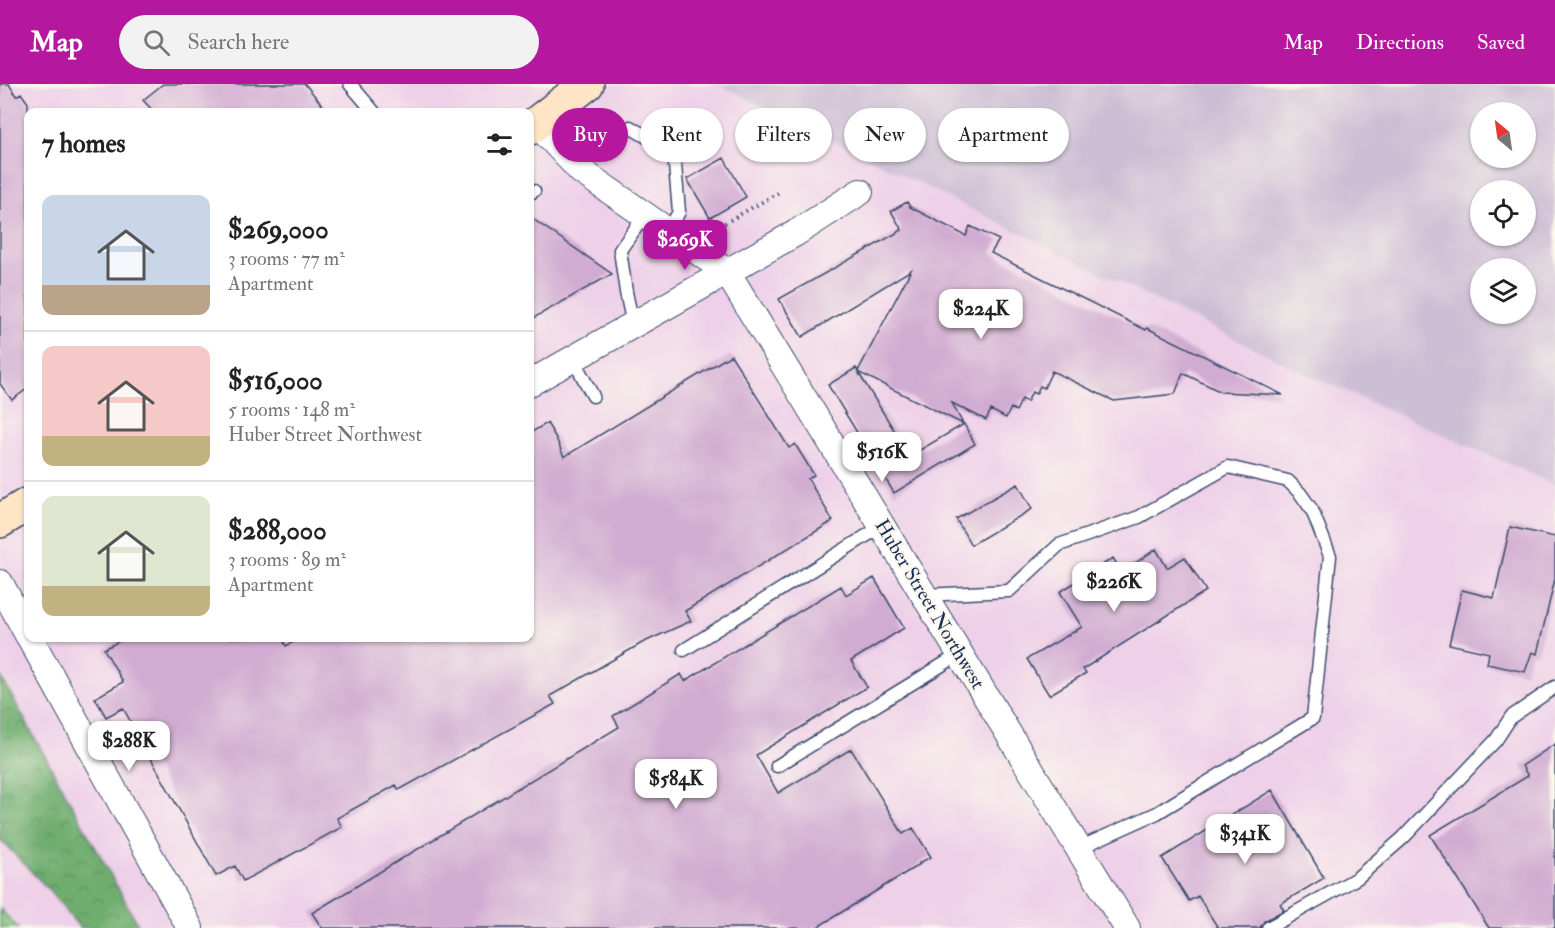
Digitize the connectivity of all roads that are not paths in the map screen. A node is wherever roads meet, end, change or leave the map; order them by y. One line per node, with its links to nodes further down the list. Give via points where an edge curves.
1 (350, 84): 3 (lane)
2 (587, 84): 4 (street)
3 (371, 108)
4 (534, 124)
5 (534, 126): 8 (street, Huber Street Northwest, via 581,171)
6 (630, 127): 9 (lane, via 674,153 679,212)
7 (860, 192): 10 (street)
8 (645, 214): 9 (street, Huber Street Northwest); 11 (lane, via 620,250)
9 (668, 231): 10 (street, Huber Street Northwest)
10 (727, 272): 11 (street); 17 (street, Huber Street Northwest)
11 (633, 325): 12 (street)
12 (573, 359): 13 (street); 14 (lane)
13 (534, 381)
14 (593, 396)
15 (24, 506): 16 (street)
16 (0, 521)
17 (882, 526): 19 (street, Huber Street Northwest); 22 (lane)
18 (0, 583): 20 (street)
19 (924, 595): 23 (street, Huber Street Northwest); 26 (lane, via 1009,591 1059,545 1139,517 1228,467 1288,481 1311,510 1330,556 1313,718 1157,813)
20 (24, 626)
21 (33, 642): 27 (street)
22 (684, 650)
23 (960, 654): 25 (lane); 26 (street, Huber Street Northwest)
24 (1555, 687): 29 (lane, via 1511,717 1496,740 1403,838 1357,878)
25 (777, 766)
26 (1079, 848): 28 (street, Huber Street Northwest)
27 (190, 928)
28 (1127, 928)
29 (1268, 928)

